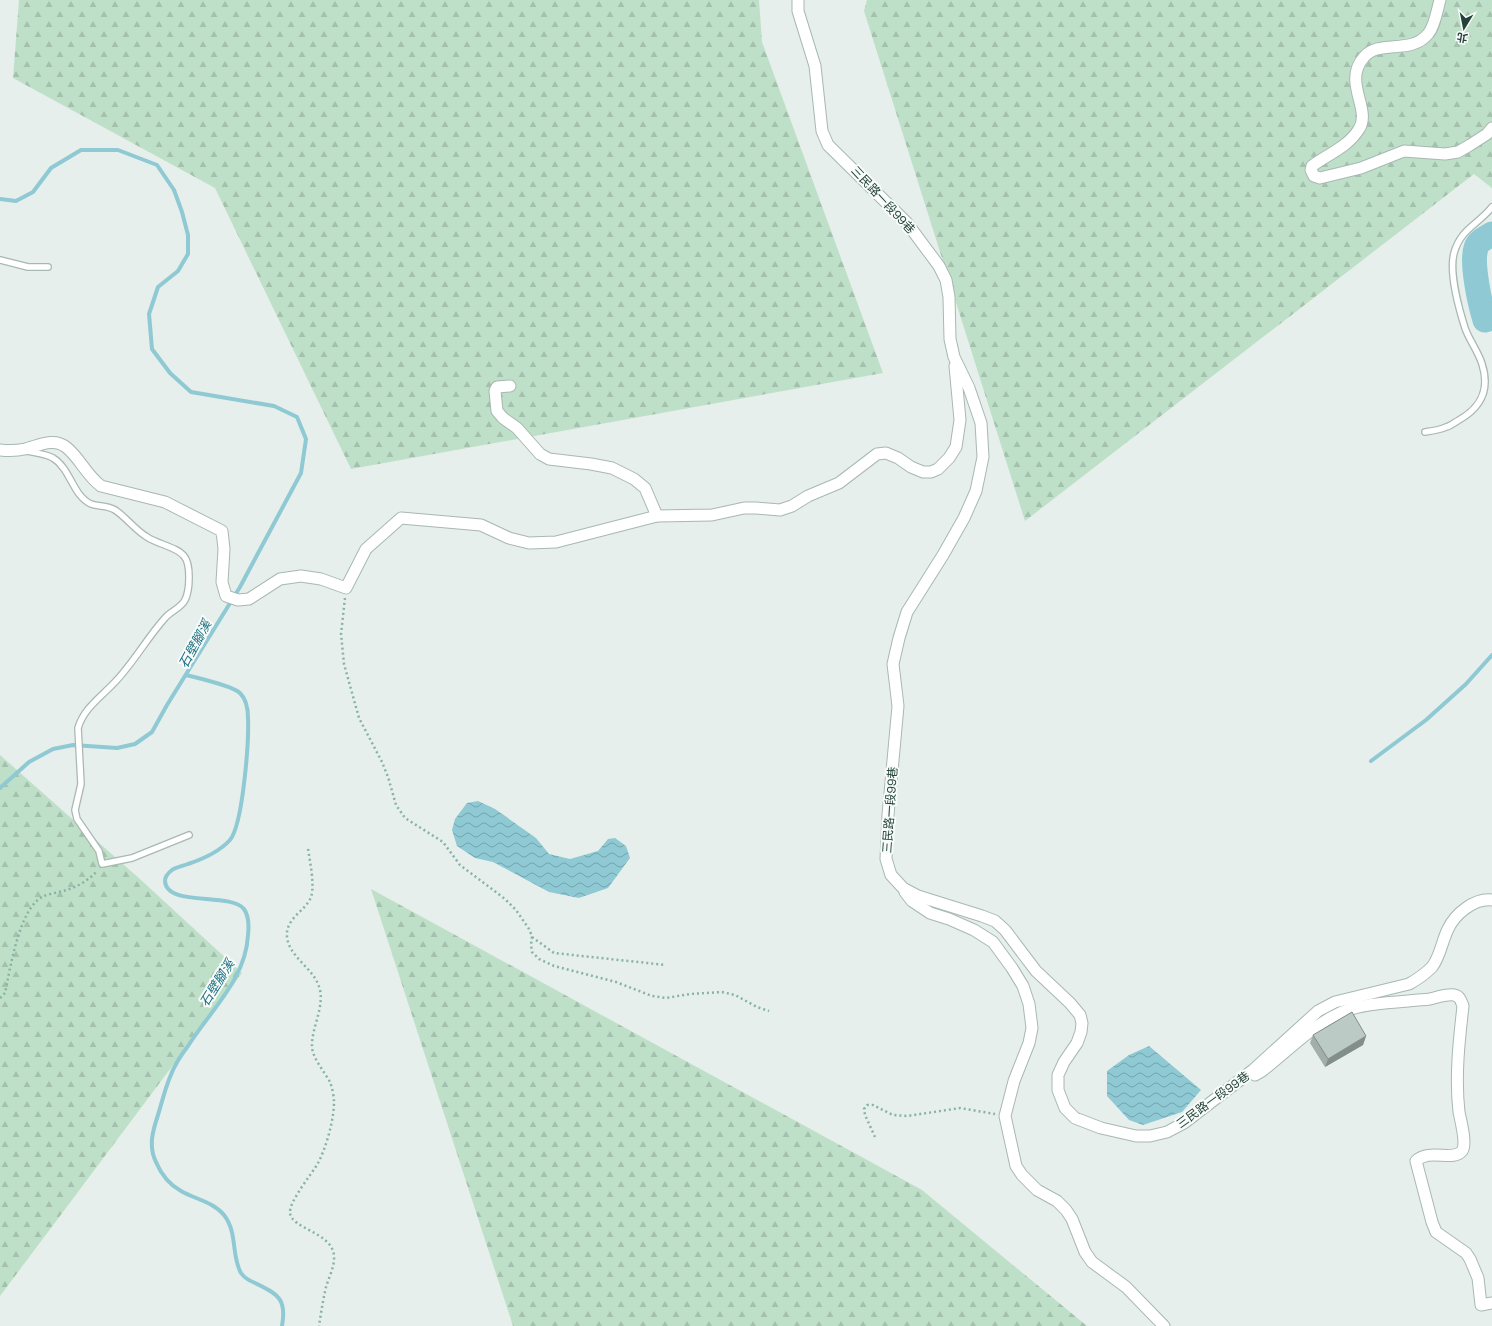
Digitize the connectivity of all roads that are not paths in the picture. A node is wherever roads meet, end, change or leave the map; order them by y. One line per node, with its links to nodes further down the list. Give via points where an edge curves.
1 (798, 0): 7 (street, 三民路一段99巷, via 798,11 815,66 822,131 828,144 907,223 939,266 946,280 949,297 950,339)
2 (1440, 0): 3 (street, via 1428,34 1421,41 1412,45 1376,49 1365,55 1358,64 1355,76 1361,110 1360,128 1342,147 1312,166 1310,170 1314,176 1320,178 1361,168 1404,151 1445,154 1458,152 1487,134)
3 (1492, 128)
4 (1492, 207): 9 (lane, via 1468,228 1459,240 1452,267 1465,328 1481,362 1485,389 1480,402 1468,415 1447,427)
5 (0, 260): 6 (lane, via 28,267)
6 (48, 267)
7 (954, 357): 12 (street, via 960,420 956,447 938,469 922,472 886,453 877,454 840,483 780,510 744,508 712,515); 14 (street, 三民路一段99巷, via 969,388 981,424 983,457 976,491 964,518 907,612 893,664 898,706 886,860 891,875)
8 (510, 386): 12 (street, via 497,387 495,390 497,411 517,428 540,454 549,460 612,468 634,479 645,488)
9 (1425, 432)
10 (0, 450): 11 (street)
11 (19, 450): 12 (street, via 40,444 56,443 64,446 101,486 165,502 222,531 222,582 226,596 238,600 249,599 280,579 301,576 320,578 346,588 366,549 401,518 481,525 509,538 529,543 556,542); 13 (lane, via 53,458 60,463 78,494 85,501 115,510 140,533 180,552 188,561 188,593 181,606 166,616 123,673 80,720 78,728 81,784 75,810 77,819 99,851 102,864 132,858)
12 (657, 516)
13 (189, 835)
14 (903, 888): 16 (street, 三民路一段99巷, via 918,896 995,921 1005,930 1036,971 1080,1015 1082,1023 1077,1043 1058,1075 1058,1090 1065,1108 1075,1118 1101,1128 1136,1136 1150,1136 1167,1132 1184,1123); 18 (street, via 912,901 930,913 974,930 993,942 1023,986 1029,1004 1032,1028 1005,1116 1016,1166 1037,1190 1057,1201 1066,1210 1092,1262 1126,1287)
15 (1492, 900): 16 (street, 三民路一段99巷, via 1474,903 1460,913 1448,928 1432,966 1420,978 1409,984 1335,1002 1318,1011)
16 (1240, 1081): 17 (street, via 1262,1072 1320,1024 1353,1008 1448,995 1456,995 1461,999 1463,1006 1457,1062 1459,1111 1465,1144 1459,1154 1430,1154 1416,1161 1436,1232 1466,1253 1478,1278 1481,1305)
17 (1492, 1304)
18 (1164, 1326)

